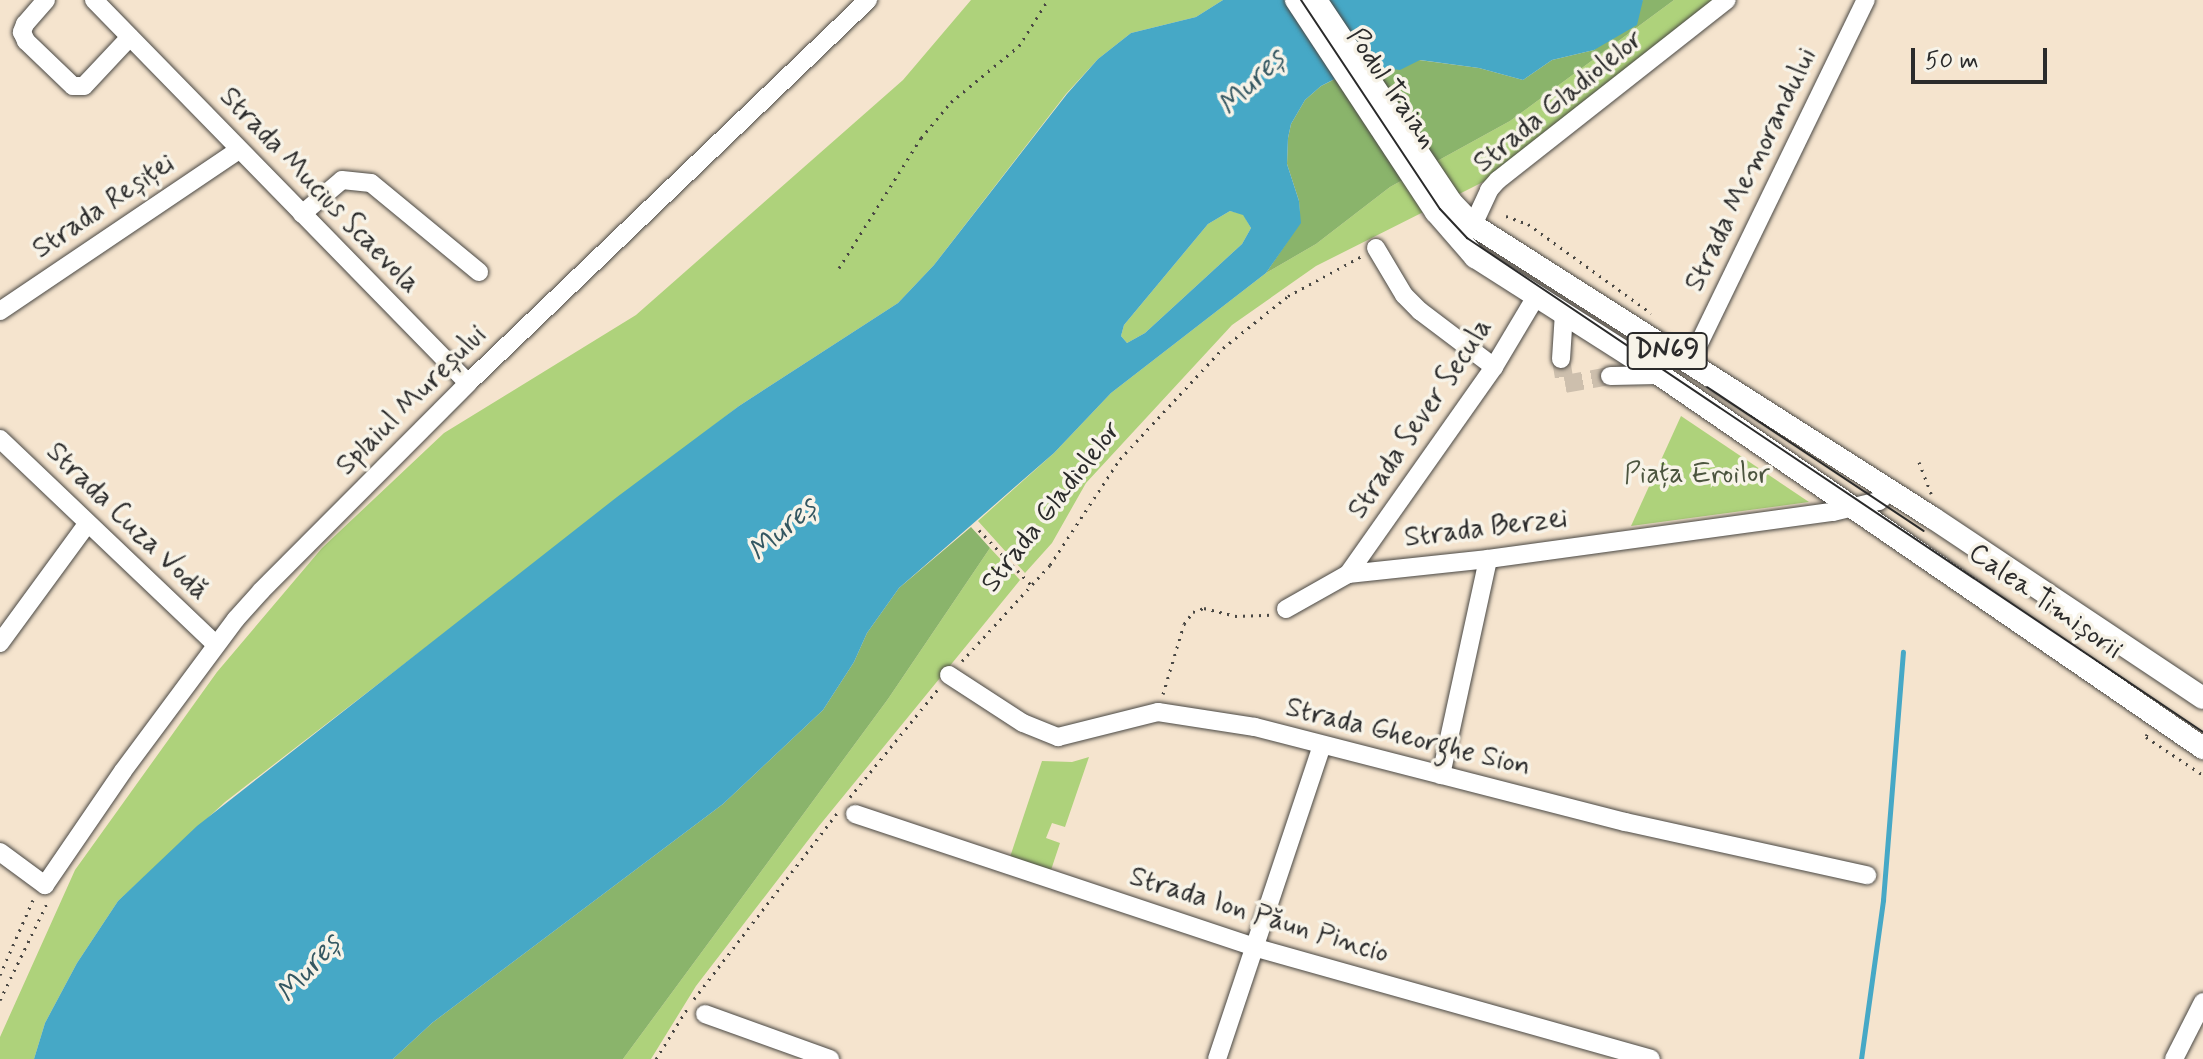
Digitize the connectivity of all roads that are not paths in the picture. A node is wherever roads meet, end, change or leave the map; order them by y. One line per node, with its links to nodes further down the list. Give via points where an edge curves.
1 (46, 0): 8 (street, via 22,32 73,86 84,86)
2 (94, 0): 8 (street, Strada Mucius Scaevola)
3 (868, 0): 23 (street, Splaiul Mureșului)
4 (1296, 0): 10 (main road, Podul Traian / DN69)
5 (1316, 0): 10 (main road, Podul Traian / DN69)
6 (1727, 0): 12 (street, Strada Gladiolelor, via 1498,180)
7 (1866, 0): 19 (street, Strada Memorandului)
8 (130, 37): 9 (street, Strada Mucius Scaevola)
9 (239, 150): 11 (street, Strada Mucius Scaevola); 16 (street, Strada Reșiței)
10 (1444, 207): 12 (main road, DN69); 15 (main road, DN69, via 1475,257)
11 (302, 214): 14 (street, via 342,180 371,183); 23 (street, Strada Mucius Scaevola)
12 (1473, 225): 19 (main road, DN69)
13 (1376, 248): 20 (street, via 1404,295)
14 (479, 272)
15 (1537, 295): 17 (main road, DN69); 20 (street, Strada Sever Secula)
16 (0, 311)
17 (1564, 312): 18 (street); 21 (main road, DN69)
18 (1561, 359)
19 (1689, 364): 25 (main road, DN69)
20 (1494, 367): 29 (street, Strada Sever Secula)
21 (1660, 375): 22 (street); 26 (main road, DN69)
22 (1610, 376)
23 (468, 383): 32 (street, Splaiul Mureșului, via 261,591)
24 (0, 439): 27 (street, Strada Cuza Vodă)
25 (1889, 492): 26 (street, Strada Berzei, via 1879,501); 34 (main road, Calea Timișorii / DN69)
26 (1852, 507): 28 (street, Strada Berzei); 35 (main road, Calea Timișorii / DN69)
27 (87, 524): 31 (street); 32 (street, Strada Cuza Vodă)
28 (1488, 559): 29 (street, Strada Berzei); 37 (street)
29 (1348, 574): 30 (street, Strada Berzei)
30 (1286, 609)
31 (0, 643)
32 (216, 645): 39 (street, Splaiul Mureșului, via 45,885)
33 (949, 675): 36 (street, Strada Gheorghe Sion, via 1023,723 1058,737 1158,712 1255,727)
34 (2203, 698)
35 (2200, 739)
36 (1322, 745): 37 (street, Strada Gheorghe Sion); 41 (street)
37 (1441, 775): 40 (street, Strada Gheorghe Sion)
38 (847, 808): 41 (street, Strada Ion Păun Pincio)
39 (0, 852)
40 (1867, 875)
41 (1257, 948): 45 (street); 46 (street, Strada Ion Păun Pincio)
42 (2203, 1002): 47 (street)
43 (705, 1014): 44 (street)
44 (830, 1059)
45 (1217, 1059)
46 (1651, 1059)
47 (2174, 1059)

